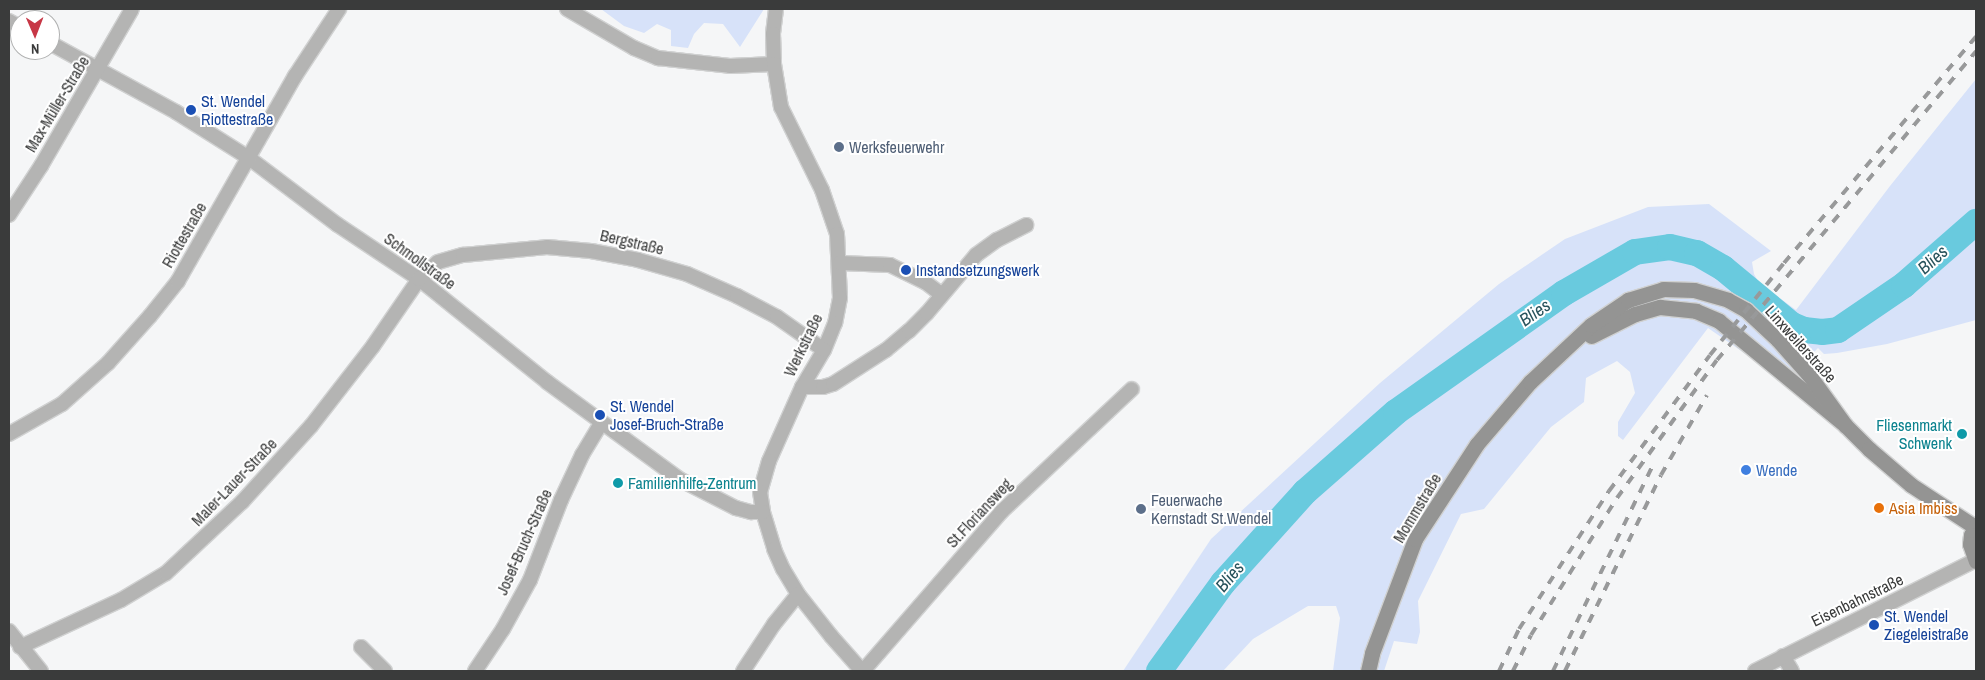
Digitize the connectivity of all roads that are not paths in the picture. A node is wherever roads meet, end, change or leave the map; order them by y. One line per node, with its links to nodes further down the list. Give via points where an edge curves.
1 (132, 9): 7 (street, Max-Müller-Straße)
2 (339, 9): 8 (street, Riottestraße, via 295,76)
3 (567, 9): 6 (street, via 634,48 658,58 730,66)
4 (776, 9): 6 (street, Werkstraße)
5 (60, 48): 7 (street, Schmollstraße)
6 (774, 64): 11 (street, Werkstraße, via 781,107 822,190 837,234)
7 (99, 68): 8 (street, Schmollstraße); 9 (street, Max-Müller-Straße)
8 (249, 158): 12 (street, Schmollstraße, via 338,225); 22 (street, Riottestraße, via 178,281 150,316 108,362 62,404)
9 (9, 215)
10 (1026, 226): 14 (street, via 976,255)
11 (840, 262): 14 (street, via 890,264); 16 (street, Werkstraße, via 840,298 835,323)
12 (419, 279): 16 (street, Bergstraße, via 438,262 463,255 547,247 591,251 687,274 776,317); 20 (street, Schmollstraße); 28 (street, Maler-Lauer-Straße, via 373,346 311,426 242,502 166,573 121,600)
13 (1663, 289): 17 (main road, Mommstraße, via 1628,300 1591,326); 21 (main road, Linxweilerstraße, via 1694,290 1728,300 1746,310 1769,330 1809,375)
14 (942, 294): 18 (street, via 909,331 886,350 832,384)
15 (1660, 308): 17 (main road, Mommstraße, via 1635,314 1598,331); 21 (main road, Linxweilerstraße, via 1696,310 1719,320)
16 (824, 350): 18 (street, Werkstraße)
17 (1530, 382): 36 (main road, Mommstraße, via 1477,444 1415,539 1372,652)
18 (802, 387): 23 (street, Werkstraße, via 769,461 760,492)
19 (1132, 389): 35 (street, St.Floriansweg, via 1002,511)
20 (601, 423): 23 (street, Schmollstraße, via 680,480 736,508); 33 (street, Josef-Bruch-Straße, via 561,500 530,580)
21 (1845, 425): 24 (main road, Linxweilerstraße, via 1911,485)
22 (9, 434)
23 (763, 512): 26 (street, Werkstraße, via 774,549)
24 (1976, 526): 25 (main road, Linxweilerstraße, via 1970,544)
25 (1976, 560): 30 (street, Eisenbahnstraße)
26 (798, 594): 34 (street); 35 (street, Werkstraße)
27 (9, 631): 28 (street)
28 (20, 647): 31 (street)
29 (361, 647): 32 (street)
30 (1783, 656): 37 (street, Eisenbahnstraße); 38 (street)
31 (41, 671)
32 (385, 671)
33 (476, 671)
34 (743, 671)
35 (863, 671)
36 (1368, 671)
37 (1755, 671)
38 (1792, 671)

